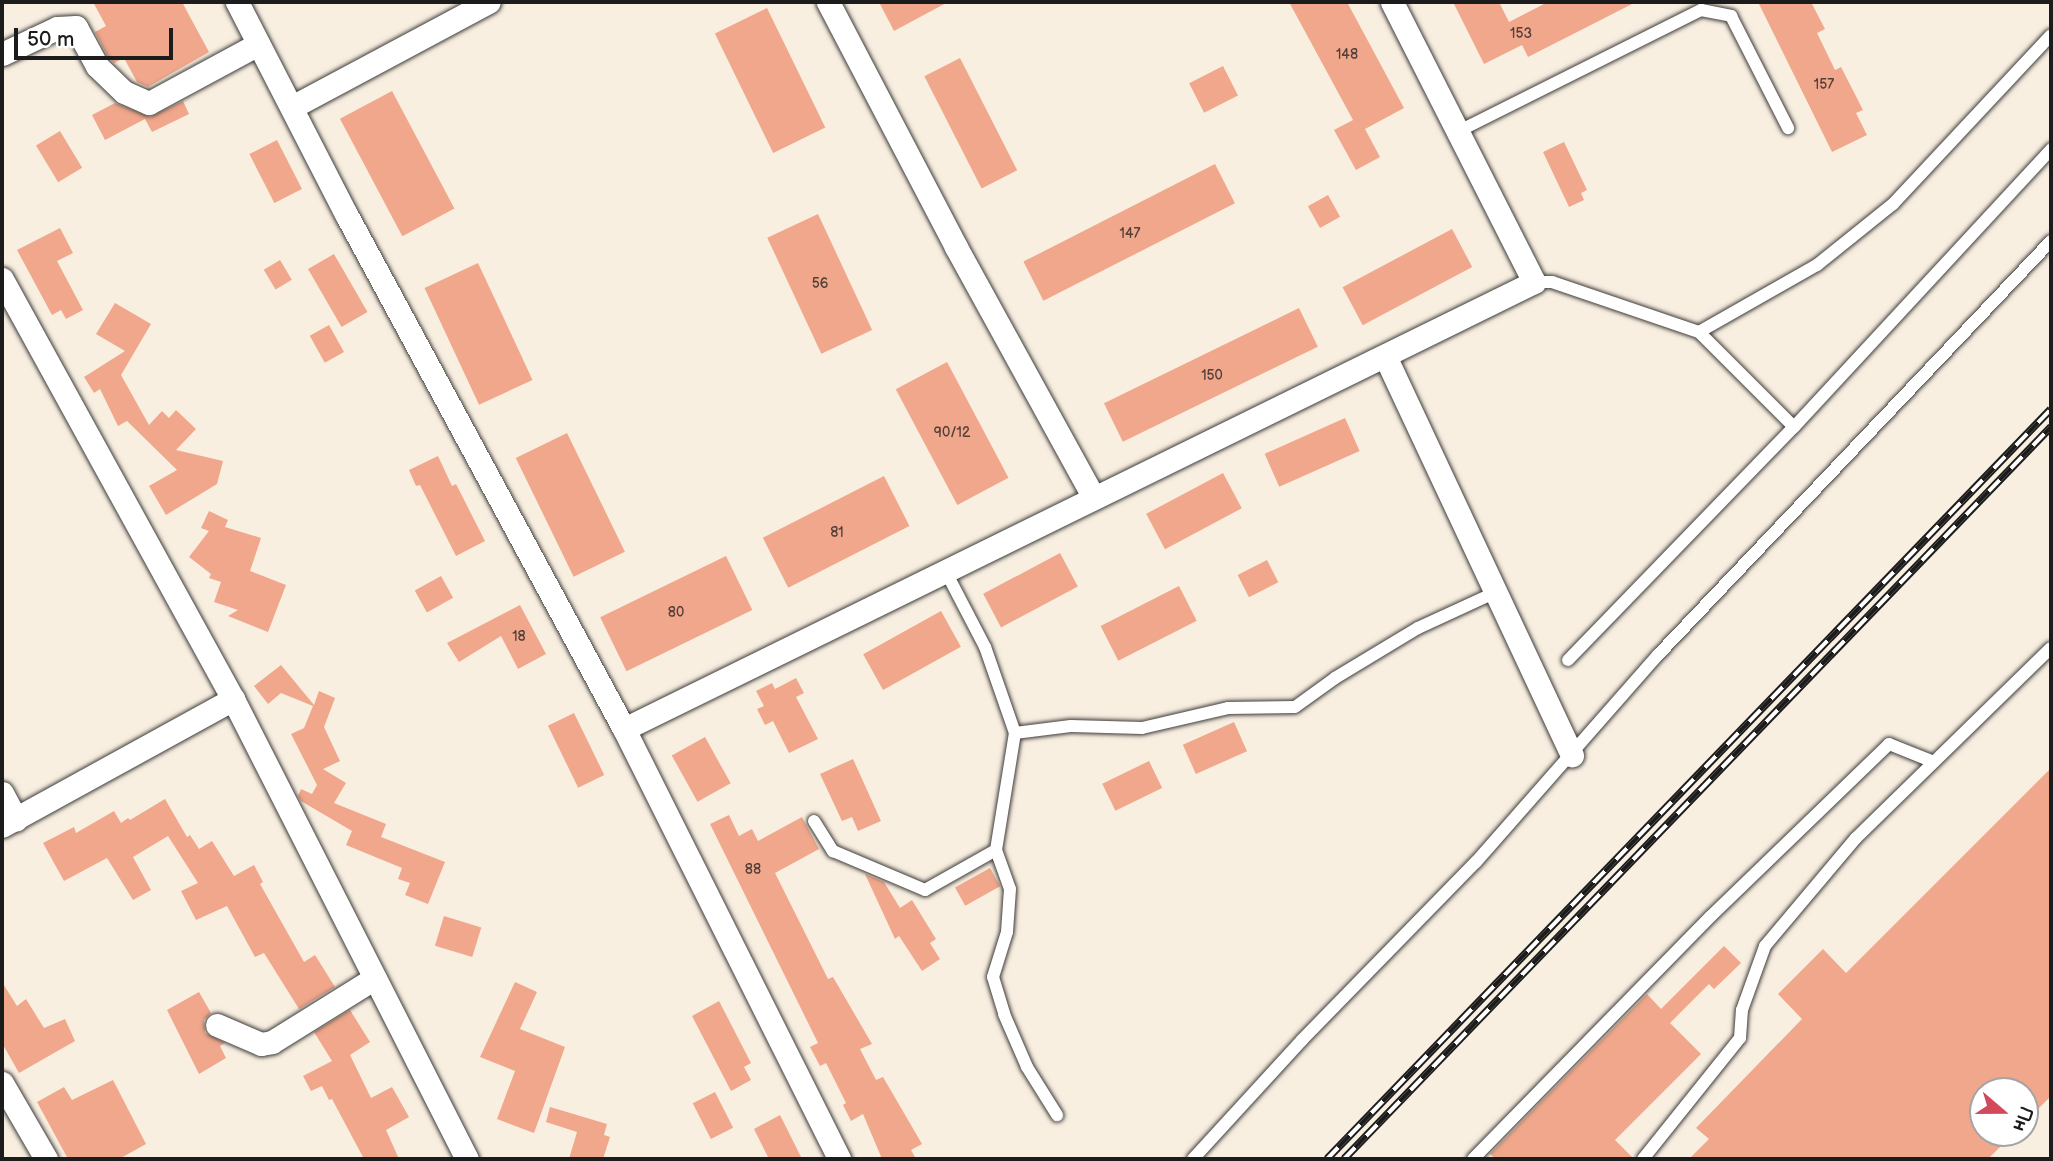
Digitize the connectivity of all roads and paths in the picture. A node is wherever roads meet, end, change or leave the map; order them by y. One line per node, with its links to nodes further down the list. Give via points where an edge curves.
1 (237, 2): 7 (street)
2 (489, 2): 9 (street)
3 (828, 2): 19 (street)
4 (1392, 2): 11 (street)
5 (1699, 6): 10 (lane, via 1731,16); 11 (lane)
6 (2051, 35): 16 (lane, via 1893,204 1817,265)
7 (258, 44): 8 (street, via 149,103 124,92 97,66 76,27 57,28); 9 (street)
8 (2, 54)
9 (292, 107): 25 (street)
10 (1788, 128)
11 (1457, 132): 15 (street)
12 (2051, 149): 18 (lane)
13 (2051, 241): 27 (lane, via 1658,655)
14 (2, 279): 24 (street)
15 (1534, 282): 16 (lane, via 1552,282); 17 (street)
16 (1699, 332): 18 (lane)
17 (1385, 356): 19 (street); 21 (street)
18 (1794, 427): 23 (lane)
19 (1094, 498): 20 (street)
20 (946, 572): 25 (street); 26 (lane, via 985,647)
21 (1493, 593): 26 (lane, via 1418,628 1295,707 1228,708 1142,727 1071,726); 27 (street)
22 (2051, 648): 28 (lane)
23 (1567, 660)
24 (233, 699): 31 (street); 33 (street)
25 (624, 729): 39 (street)
26 (1014, 733): 32 (lane)
27 (1572, 755): 40 (lane)
28 (1934, 762): 41 (lane, via 1889,744 1710,917); 42 (lane, via 1856,838 1765,946 1742,1010 1740,1038)
29 (2, 793): 31 (street)
30 (814, 821): 32 (lane, via 833,851 925,890)
31 (9, 823)
32 (996, 850): 36 (lane, via 1010,889 1007,932 993,977 1027,1066)
33 (375, 978): 34 (street, via 272,1042 261,1044); 38 (street)
34 (217, 1025)
35 (2, 1083): 37 (street)
36 (1057, 1115)
37 (46, 1159)
38 (467, 1159)
39 (839, 1159)
40 (1193, 1159)
41 (1474, 1159)
42 (1643, 1159)

